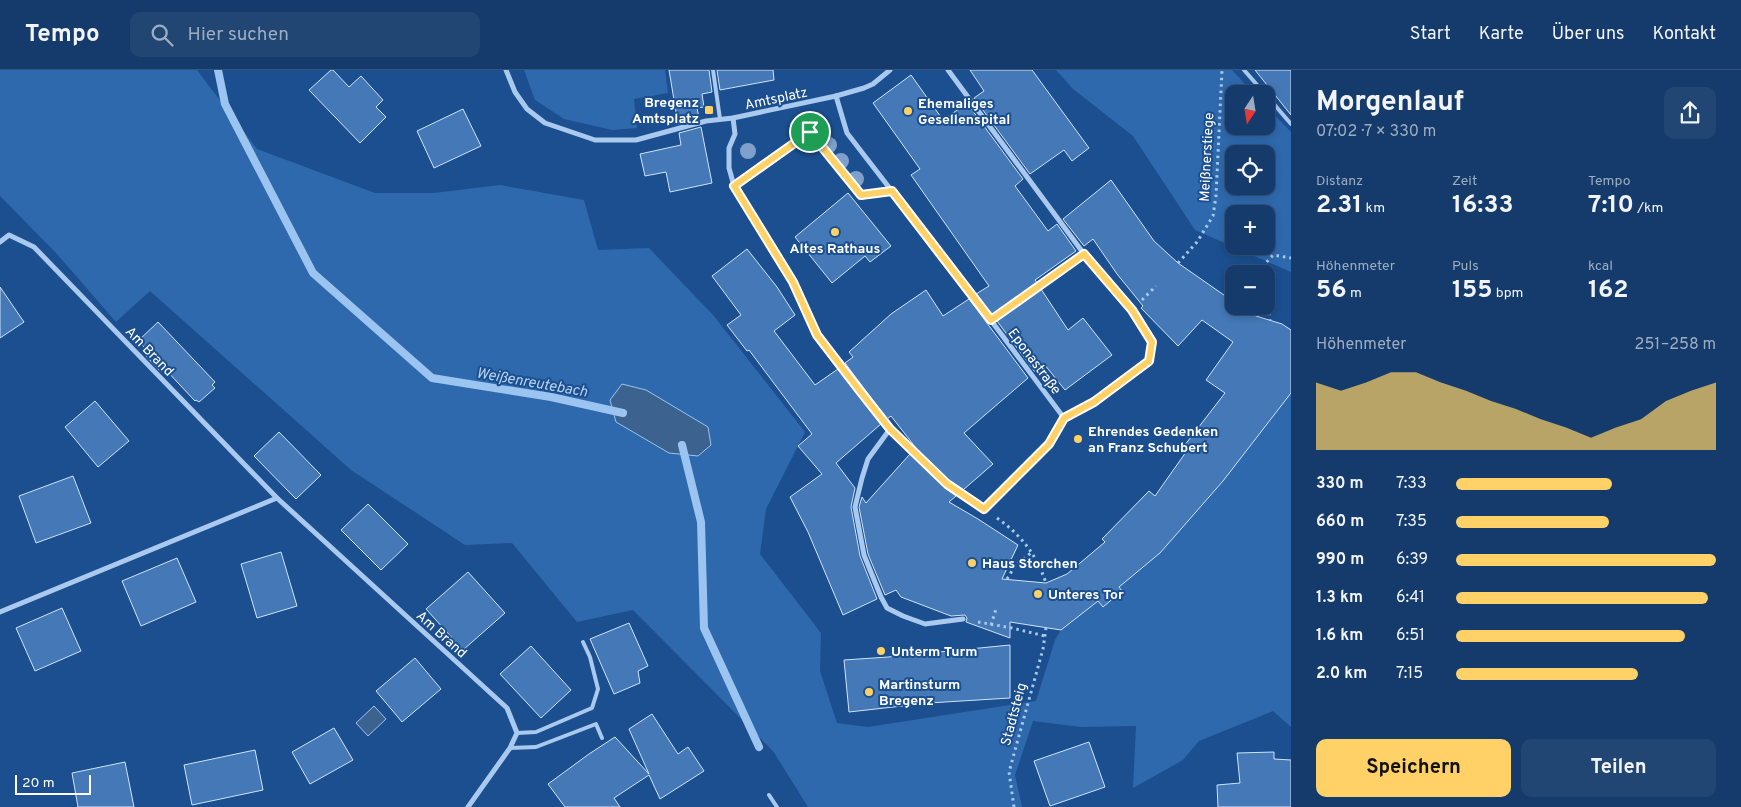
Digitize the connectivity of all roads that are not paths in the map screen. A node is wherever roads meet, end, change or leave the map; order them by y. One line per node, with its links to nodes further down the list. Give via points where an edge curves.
1 (506, 70): 10 (street, Amtsplatz, via 515,92 527,109 545,124 595,140 636,140)
2 (713, 70): 10 (lane)
3 (890, 70): 7 (street, Amtsplatz, via 873,84)
4 (948, 70): 13 (street)
5 (1244, 70): 6 (lane)
6 (1257, 85)
7 (836, 96): 9 (street, Amtsplatz); 14 (street, Eponastraße, via 847,133)
8 (1275, 105): 11 (lane)
9 (733, 118): 10 (street, Amtsplatz); 16 (street, via 735,134 729,148 729,168 734,186 793,282 817,335)
10 (720, 119)
11 (1291, 124)
12 (0, 242): 17 (street, Am Brand, via 9,235 34,247)
13 (1084, 254): 14 (lane); 15 (street, via 1132,310 1152,342 1149,361 1094,402)
14 (991, 320): 15 (street, Eponastraße)
15 (1064, 418): 16 (street, via 1049,444 984,509 947,484)
16 (890, 429): 19 (street, via 868,459 855,507 864,555 880,597 886,608 925,624)
17 (277, 498): 18 (street); 21 (street, Am Brand, via 507,708)
18 (0, 612)
19 (963, 619)
20 (583, 642): 21 (lane, via 598,689 592,708 536,732)
21 (517, 733): 23 (street)
22 (602, 738): 23 (lane, via 596,724 536,747)
23 (510, 748): 25 (street)
24 (768, 795): 26 (lane)
25 (468, 807)
26 (776, 807)

